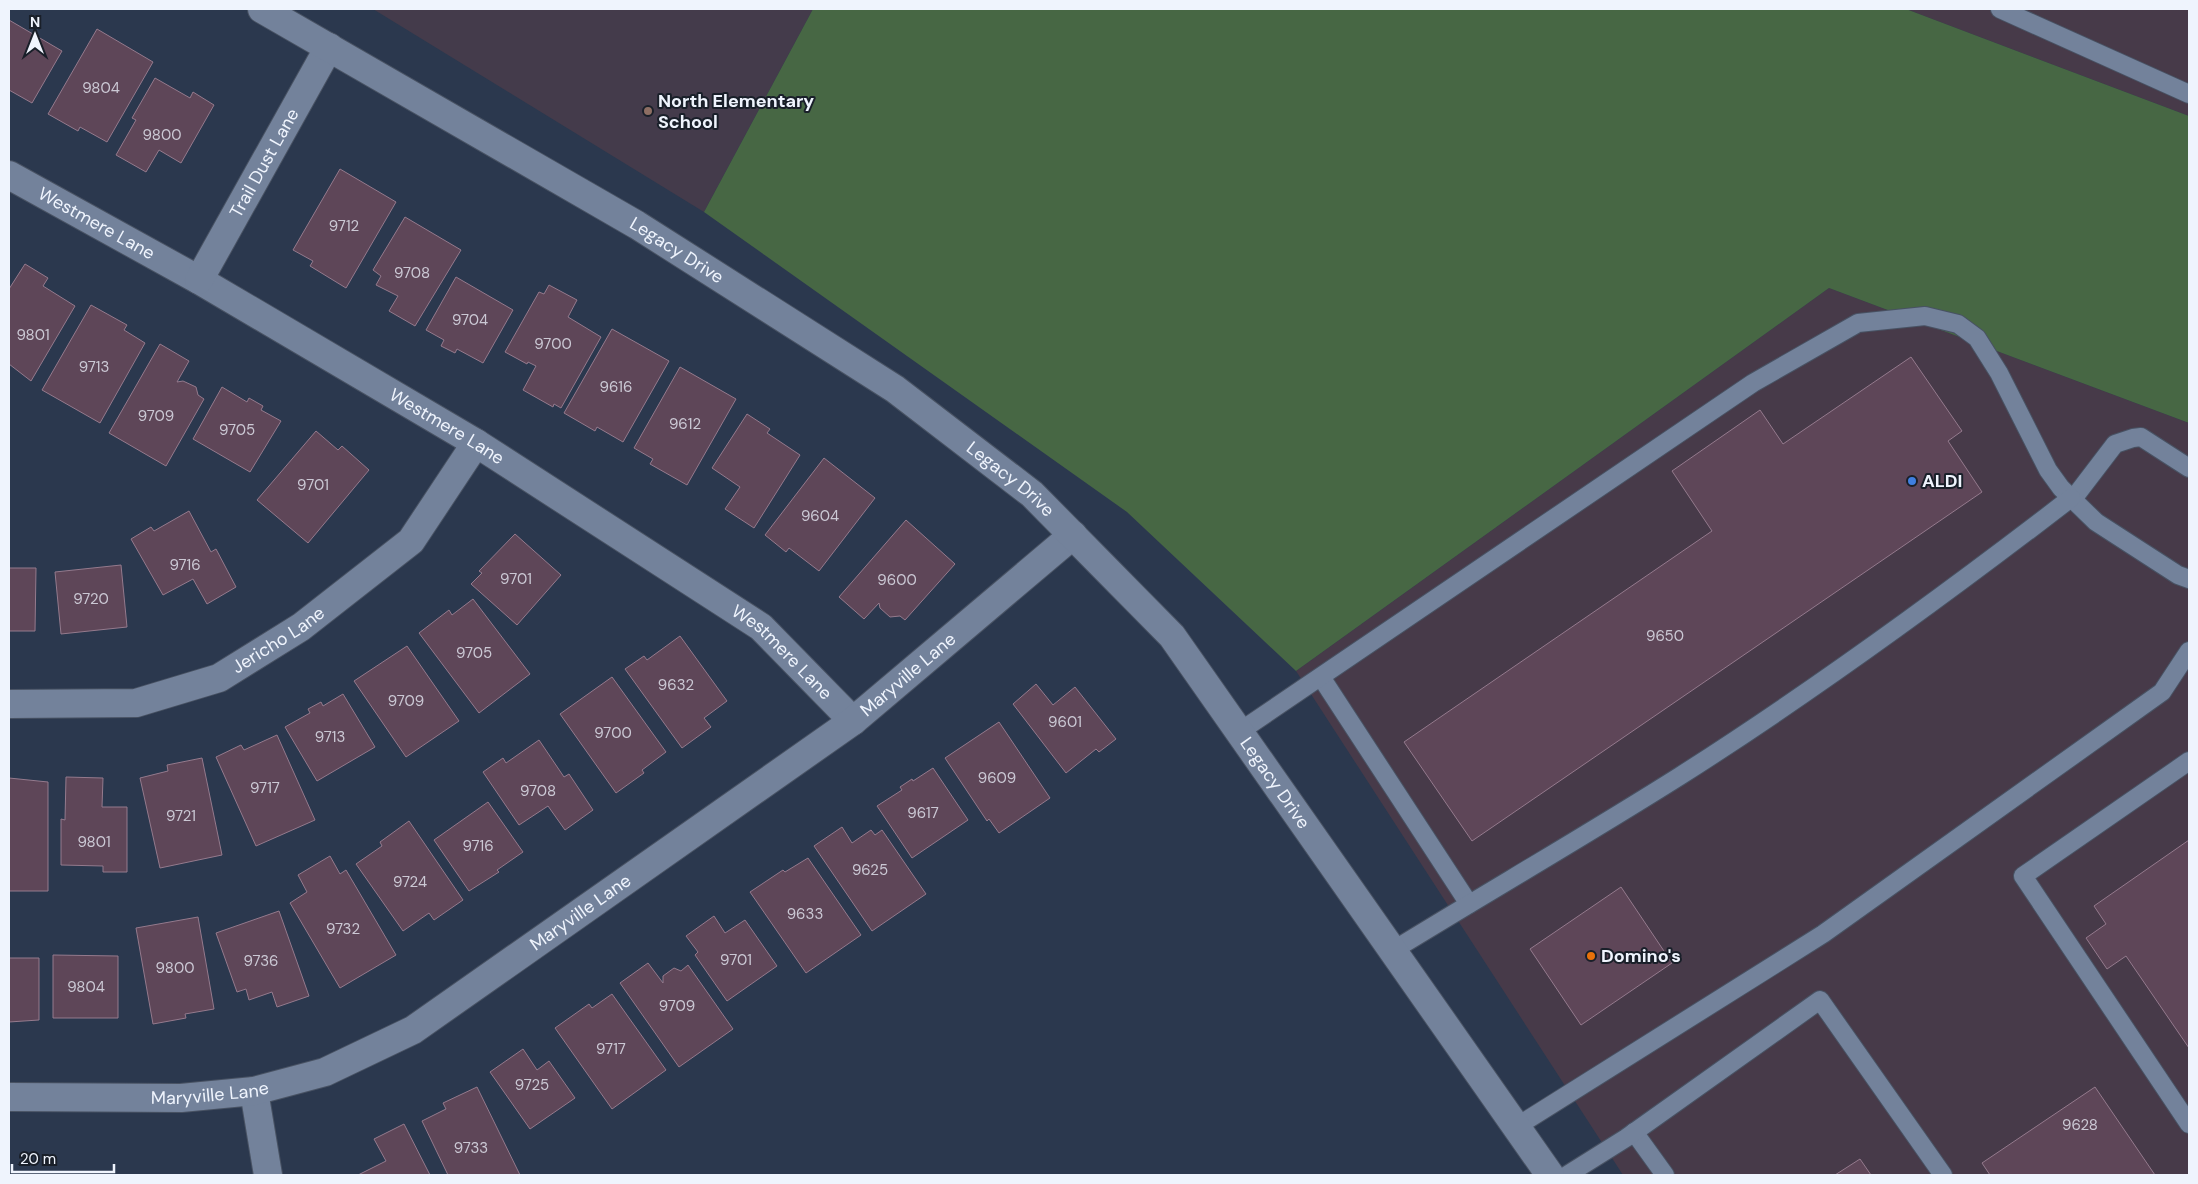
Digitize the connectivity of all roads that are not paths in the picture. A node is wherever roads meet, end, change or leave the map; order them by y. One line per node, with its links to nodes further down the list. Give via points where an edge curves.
1 (2000, 9): 4 (lane)
2 (277, 12): 3 (street, Legacy Drive)
3 (329, 47): 6 (street, Trail Dust Lane); 10 (street, Legacy Drive, via 636,225 895,389 1032,494)
4 (2189, 94)
5 (9, 175): 6 (street, Westmere Lane)
6 (199, 280): 7 (street, Westmere Lane)
7 (476, 443): 14 (street, Jericho Lane, via 411,541 301,627 219,678 136,703); 15 (street, Westmere Lane, via 761,627)
8 (2189, 468): 9 (lane, via 2140,437 2133,438 2115,444)
9 (2072, 498): 11 (lane, via 2096,522); 13 (lane, via 2048,470 1999,373 1977,338 1958,324 1925,316 1858,323 1753,384); 18 (lane, via 1860,654 1681,775)
10 (1073, 535): 15 (street, Maryville Lane); 16 (street, Legacy Drive, via 1172,636)
11 (2189, 579)
12 (2189, 651): 23 (lane, via 2162,692 1823,934)
13 (1321, 677): 16 (lane); 18 (lane)
14 (9, 704)
15 (854, 721): 20 (street, Maryville Lane, via 413,1030 325,1072)
16 (1239, 732): 19 (street, Legacy Drive)
17 (2189, 761): 22 (lane, via 2023,876)
18 (1469, 904): 19 (lane)
19 (1392, 951): 23 (street, Legacy Drive)
20 (254, 1092): 21 (street, Maryville Lane, via 181,1098); 25 (street)
21 (9, 1097)
22 (2189, 1124)
23 (1516, 1127): 26 (street, Legacy Drive)
24 (1634, 1132): 27 (lane); 28 (lane); 29 (lane, via 1820,1000)
25 (268, 1175)
26 (1550, 1175)
27 (1567, 1175)
28 (1665, 1175)
29 (1943, 1175)

